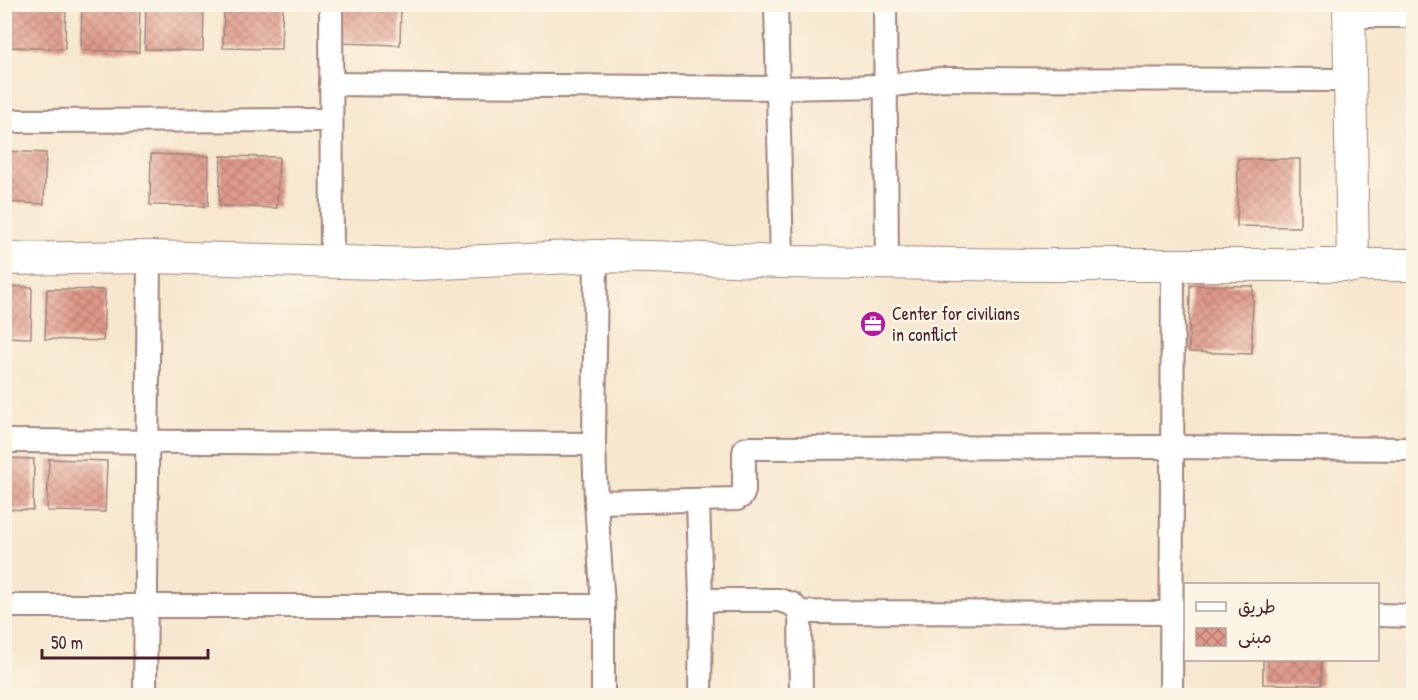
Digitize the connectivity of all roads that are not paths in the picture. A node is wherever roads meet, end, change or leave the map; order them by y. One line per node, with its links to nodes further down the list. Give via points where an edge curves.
1 (331, 4): 7 (street)
2 (776, 4): 9 (street)
3 (885, 4): 8 (street)
4 (1349, 10): 5 (street); 6 (street)
5 (1413, 16)
6 (1351, 80): 8 (street, via 951,79); 20 (street)
7 (331, 84): 9 (street); 10 (street)
8 (885, 86): 9 (street); 17 (street)
9 (777, 88): 15 (street)
10 (331, 120): 11 (street); 16 (street)
11 (4, 121)
12 (596, 256): 15 (street); 16 (street, via 439,264); 23 (street)
13 (149, 257): 14 (street); 16 (street); 22 (street)
14 (4, 259)
15 (782, 262): 17 (street)
16 (332, 263)
17 (887, 263): 19 (street)
18 (1413, 265): 20 (street)
19 (1173, 266): 20 (street); 24 (street)
20 (1353, 266)
21 (4, 441): 22 (street)
22 (146, 442): 23 (street); 30 (street)
23 (594, 444): 27 (street)
24 (1172, 447): 25 (street); 26 (street, via 749,448 744,453 742,496); 33 (street)
25 (1413, 449)
26 (698, 500): 27 (street); 28 (street)
27 (596, 502): 31 (street)
28 (701, 600): 32 (street, via 779,600); 38 (street)
29 (4, 606): 30 (street)
30 (146, 606): 31 (street); 36 (street)
31 (603, 606): 37 (street)
32 (800, 612): 33 (street); 39 (street)
33 (1178, 612): 40 (street)
34 (1379, 615): 35 (street)
35 (1413, 616)
36 (145, 696)
37 (603, 696)
38 (700, 696)
39 (801, 696)
40 (1171, 696)

